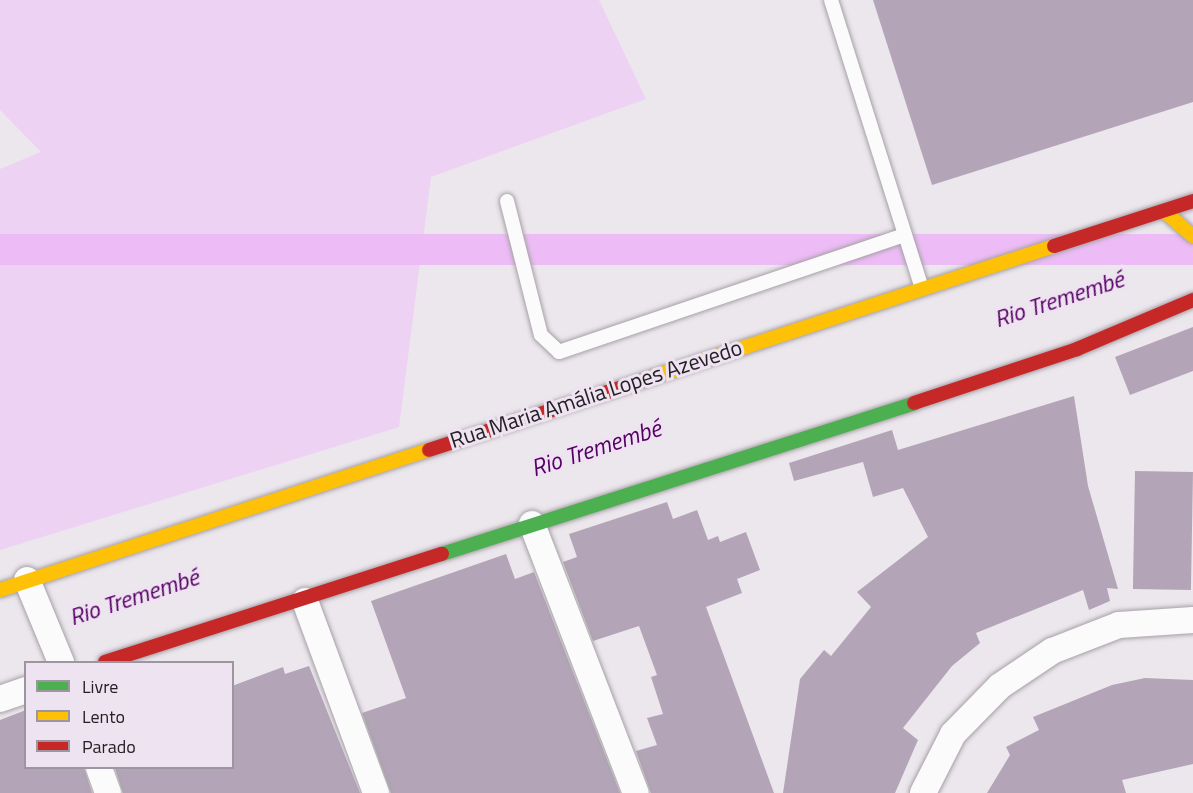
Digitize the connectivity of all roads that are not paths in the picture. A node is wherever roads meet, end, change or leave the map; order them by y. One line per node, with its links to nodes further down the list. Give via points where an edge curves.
1 (831, 0): 6 (lane)
2 (507, 201): 6 (lane, via 541,335 558,352)
3 (1193, 201): 4 (main road, Rua Maria Amália Lopes Azevedo)
4 (1164, 211): 5 (main road); 7 (main road, Rua Maria Amália Lopes Azevedo)
5 (1189, 234)
6 (905, 235): 7 (lane)
7 (922, 288): 11 (main road, Rua Maria Amália Lopes Azevedo)
8 (1193, 300): 9 (main road, via 1077,349)
9 (532, 524): 12 (main road); 21 (street)
10 (0, 590): 11 (main road, Rua Maria Amália Lopes Azevedo)
11 (31, 592): 14 (street)
12 (305, 601): 15 (main road); 20 (street)
13 (1193, 620): 22 (street, via 1119,625 1052,651 1000,687 953,734)
14 (57, 654)
15 (111, 661)
16 (24, 691): 17 (street)
17 (0, 699)
18 (99, 769): 19 (street)
19 (108, 793)
20 (376, 793)
21 (636, 793)
22 (923, 793)

